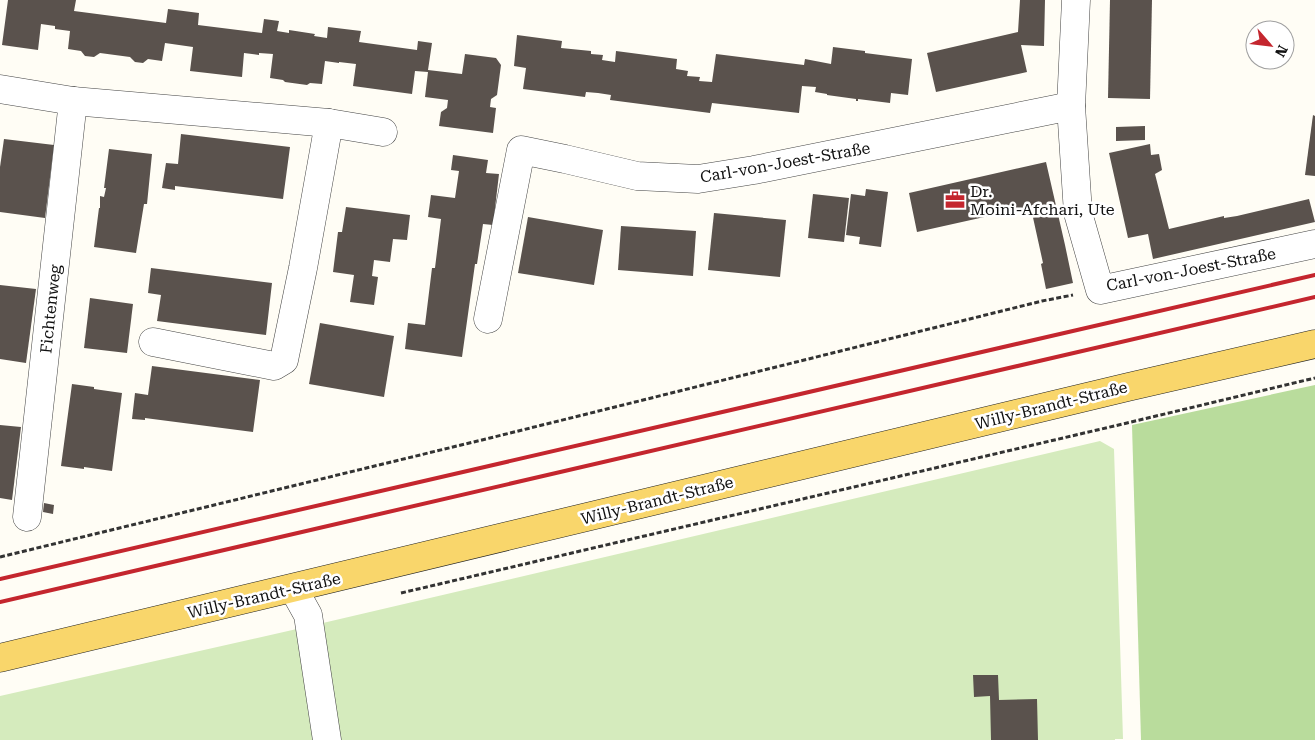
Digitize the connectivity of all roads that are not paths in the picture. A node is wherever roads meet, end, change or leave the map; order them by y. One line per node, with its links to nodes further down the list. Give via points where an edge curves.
1 (1076, 0): 4 (street, Carl-von-Joest-Straße)
2 (0, 89): 3 (street)
3 (73, 101): 5 (street); 11 (street, Fichtenweg)
4 (1071, 106): 7 (street, Carl-von-Joest-Straße, via 1078,213 1100,290); 8 (street, Carl-von-Joest-Straße, via 698,179 637,176 521,150)
5 (329, 123): 6 (street); 9 (street, via 284,360 274,366)
6 (383, 132)
7 (1315, 244)
8 (488, 319)
9 (153, 342)
10 (1315, 344): 12 (main road, Willy-Brandt-Straße)
11 (27, 517)
12 (293, 588): 13 (main road, Willy-Brandt-Straße); 14 (street, via 308,615)
13 (0, 658)
14 (327, 740)

